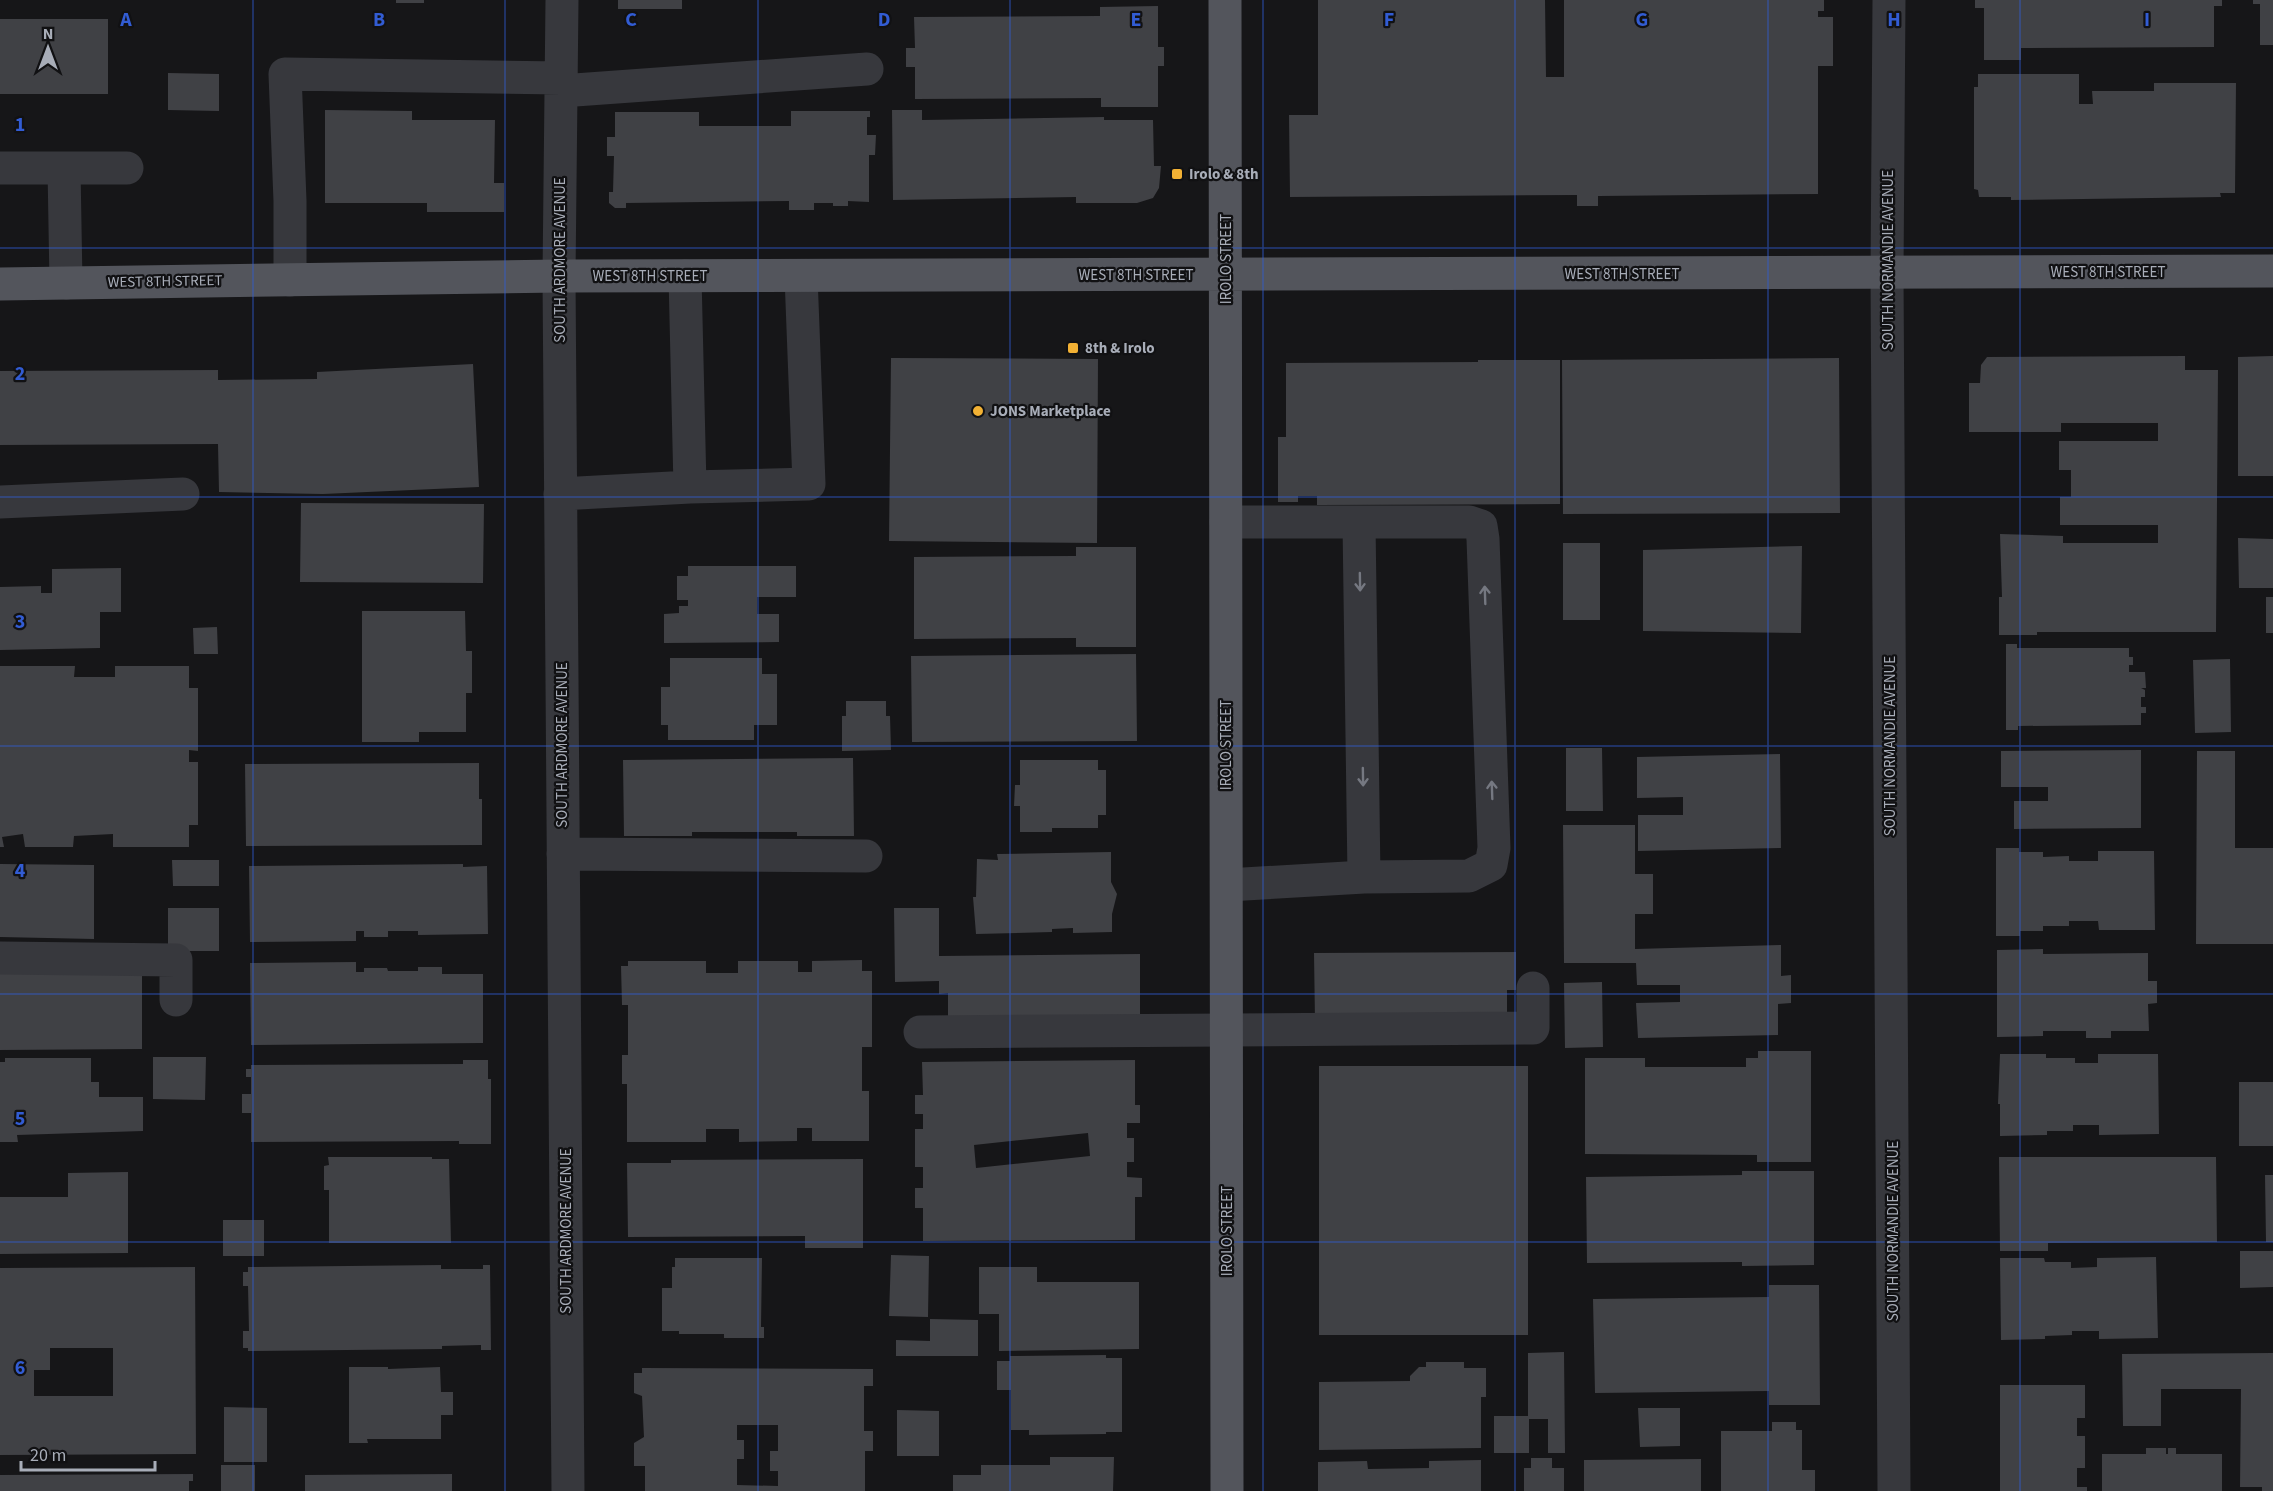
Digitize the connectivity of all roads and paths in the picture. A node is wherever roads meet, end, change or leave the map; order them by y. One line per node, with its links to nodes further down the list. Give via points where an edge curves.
1 (562, 0): 5 (street, SOUTH ARDMORE AVENUE)
2 (1225, 0): 11 (main road, IROLO STREET)
3 (1889, 0): 10 (street, SOUTH NORMANDIE AVENUE)
4 (867, 69): 5 (street)
5 (561, 85): 12 (street, SOUTH ARDMORE AVENUE); 15 (street, via 285,74)
6 (0, 168): 7 (street)
7 (64, 168): 8 (street); 16 (street)
8 (127, 168)
9 (2273, 271): 10 (main road, WEST 8TH STREET)
10 (1887, 273): 11 (main road, WEST 8TH STREET); 35 (street, SOUTH NORMANDIE AVENUE)
11 (1226, 274): 14 (main road, WEST 8TH STREET); 22 (main road, IROLO STREET)
12 (559, 276): 13 (main road, WEST 8TH STREET); 15 (main road, WEST 8TH STREET); 20 (street, SOUTH ARDMORE AVENUE)
13 (685, 276): 14 (main road, WEST 8TH STREET); 18 (street)
14 (801, 276): 18 (street, via 809,484)
15 (290, 280): 16 (main road, WEST 8TH STREET)
16 (66, 283): 17 (main road, WEST 8TH STREET)
17 (0, 284)
18 (690, 487): 20 (street)
19 (183, 494): 21 (street)
20 (560, 494): 24 (street, SOUTH ARDMORE AVENUE)
21 (0, 502)
22 (1226, 522): 23 (street); 27 (main road, IROLO STREET)
23 (1359, 523): 26 (street, one-way to 26); 26 (street, one-way to 23, via 1469,876 1491,866 1494,848 1481,526 1469,522)
24 (563, 854): 25 (street); 33 (street, SOUTH ARDMORE AVENUE)
25 (866, 856)
26 (1364, 877): 27 (street)
27 (1227, 885): 31 (main road, IROLO STREET)
28 (0, 958): 30 (street, via 176,960)
29 (1533, 988): 31 (street, via 1533,1028)
30 (176, 1000)
31 (1227, 1031): 32 (street); 34 (main road, IROLO STREET)
32 (920, 1032)
33 (568, 1491)
34 (1227, 1491)
35 (1894, 1491)

